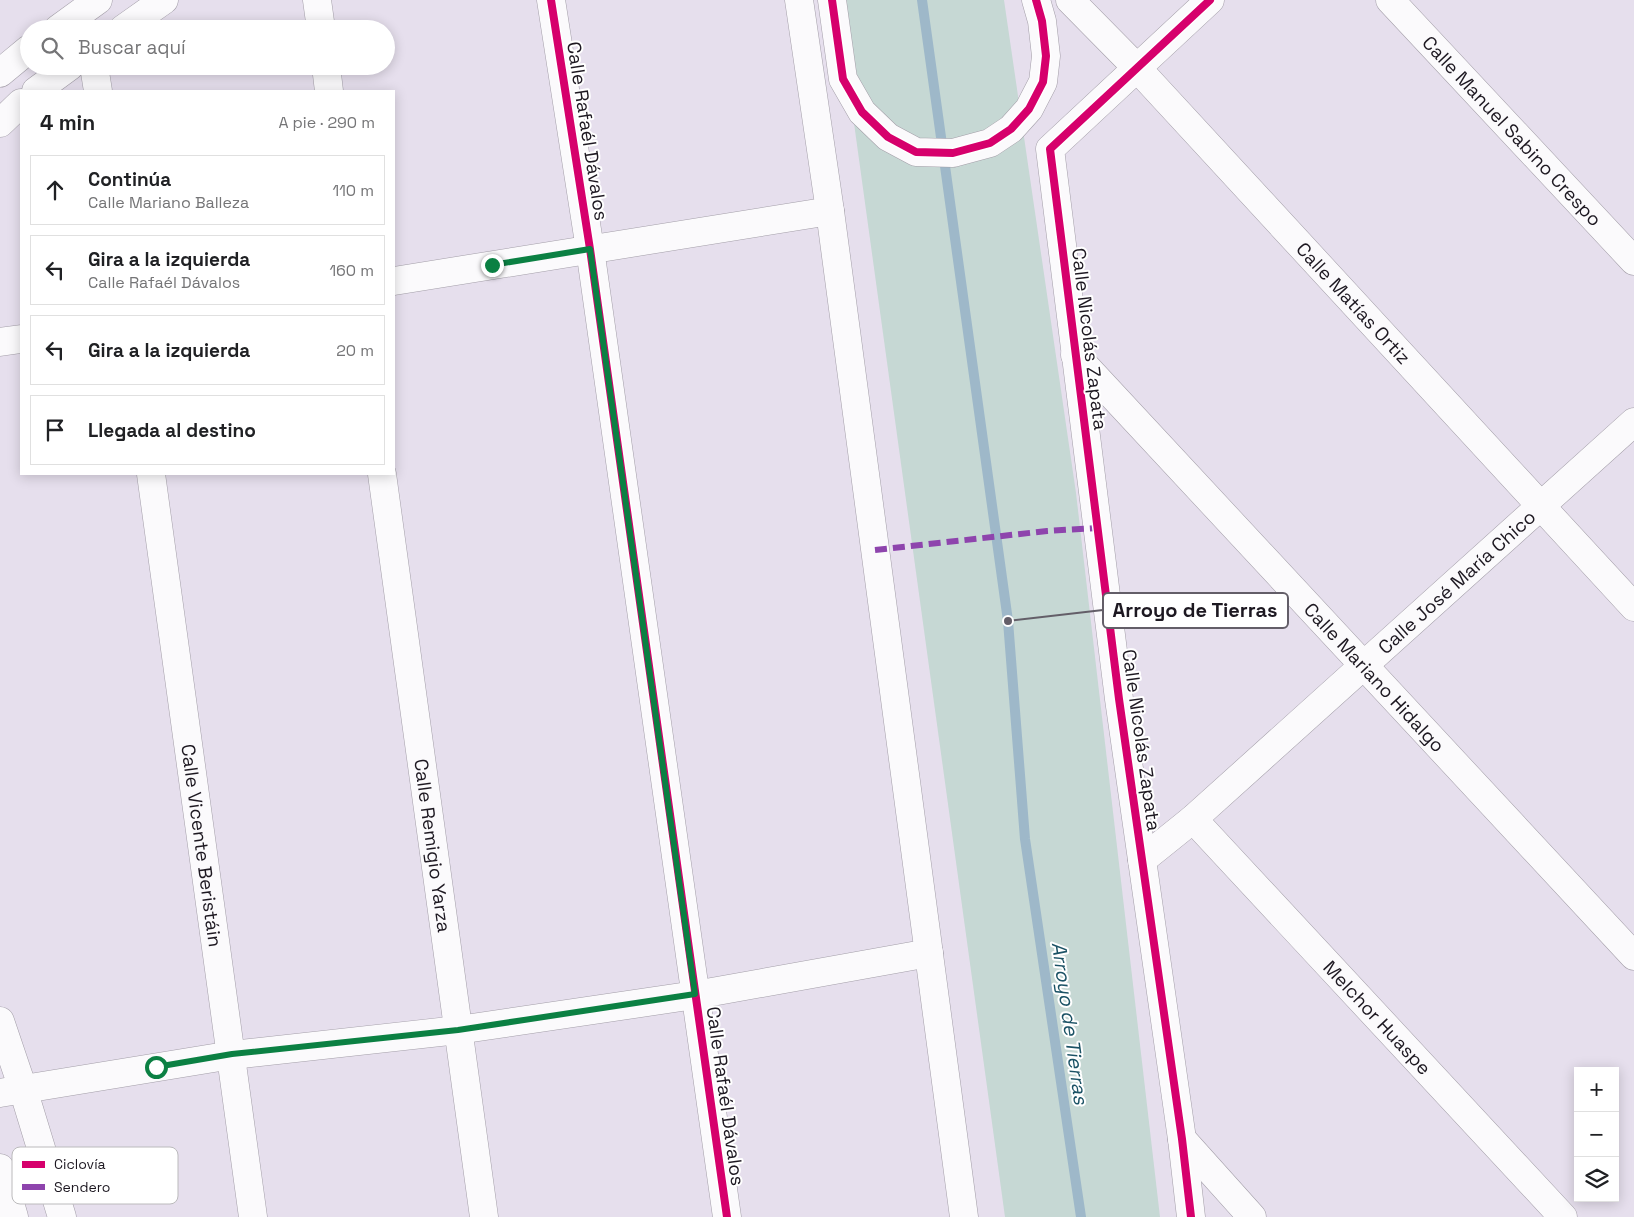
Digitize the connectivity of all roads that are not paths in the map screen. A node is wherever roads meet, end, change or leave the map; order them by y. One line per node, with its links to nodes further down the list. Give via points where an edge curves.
1 (164, 0): 12 (street)
2 (317, 0): 13 (street)
3 (551, 0): 26 (street, Calle Rafaél Dávalos)
4 (799, 0): 25 (street)
5 (832, 0): 6 (street, via 843,79 862,112 888,136 916,152 953,153 990,143 1011,129 1029,109 1043,82 1046,56)
6 (1036, 0)
7 (1070, 0): 15 (street, Calle Matías Ortiz)
8 (1210, 0): 15 (street)
9 (1390, 0): 27 (street, Calle Manuel Sabino Crespo)
10 (88, 10): 11 (street)
11 (72, 20)
12 (136, 20)
13 (320, 20)
14 (20, 56): 16 (street)
15 (1136, 68): 31 (street, Calle Nicolás Zapata, via 1050,149); 35 (street, Calle Matías Ortiz)
16 (0, 73)
17 (58, 75): 20 (street)
18 (95, 75): 21 (street)
19 (327, 75): 22 (street)
20 (37, 90)
21 (98, 90)
22 (329, 90)
23 (20, 104): 24 (street)
24 (0, 123)
25 (830, 211): 26 (street); 40 (street)
26 (590, 249): 28 (street); 42 (street, Calle Rafaél Dávalos)
27 (1634, 261)
28 (395, 281)
29 (20, 339): 30 (street)
30 (0, 342)
31 (1075, 355): 37 (street, Calle Mariano Hidalgo); 39 (street, Calle Nicolás Zapata)
32 (1634, 422): 35 (street, Calle José María Chico)
33 (151, 475): 45 (street, Calle Vicente Beristáin)
34 (382, 475): 44 (street, Calle Remigio Yarza)
35 (1540, 507): 36 (street, Calle Matías Ortiz); 37 (street, Calle José María Chico)
36 (1634, 608)
37 (1363, 666): 38 (street, Calle José María Chico); 41 (street, Calle Mariano Hidalgo)
38 (1193, 819): 39 (street, Calle José María Chico); 59 (street, Melchor Huaspe)
39 (1142, 860): 47 (street, Calle Nicolás Zapata)
40 (929, 954): 42 (street); 56 (street)
41 (1634, 956)
42 (695, 994): 44 (street); 55 (street, Calle Rafaél Dávalos)
43 (0, 1021): 46 (street)
44 (458, 1030): 45 (street); 54 (street, Calle Remigio Yarza)
45 (232, 1054): 46 (street); 53 (street, Calle Vicente Beristáin)
46 (12, 1091): 48 (street)
47 (1182, 1139): 57 (street, Calle Nicolás Zapata); 58 (street)
48 (34, 1147)
49 (0, 1168): 51 (street)
50 (57, 1204): 52 (street)
51 (14, 1217)
52 (62, 1217)
53 (253, 1217)
54 (484, 1217)
55 (727, 1217)
56 (964, 1217)
57 (1191, 1217)
58 (1252, 1217)
59 (1563, 1217)

